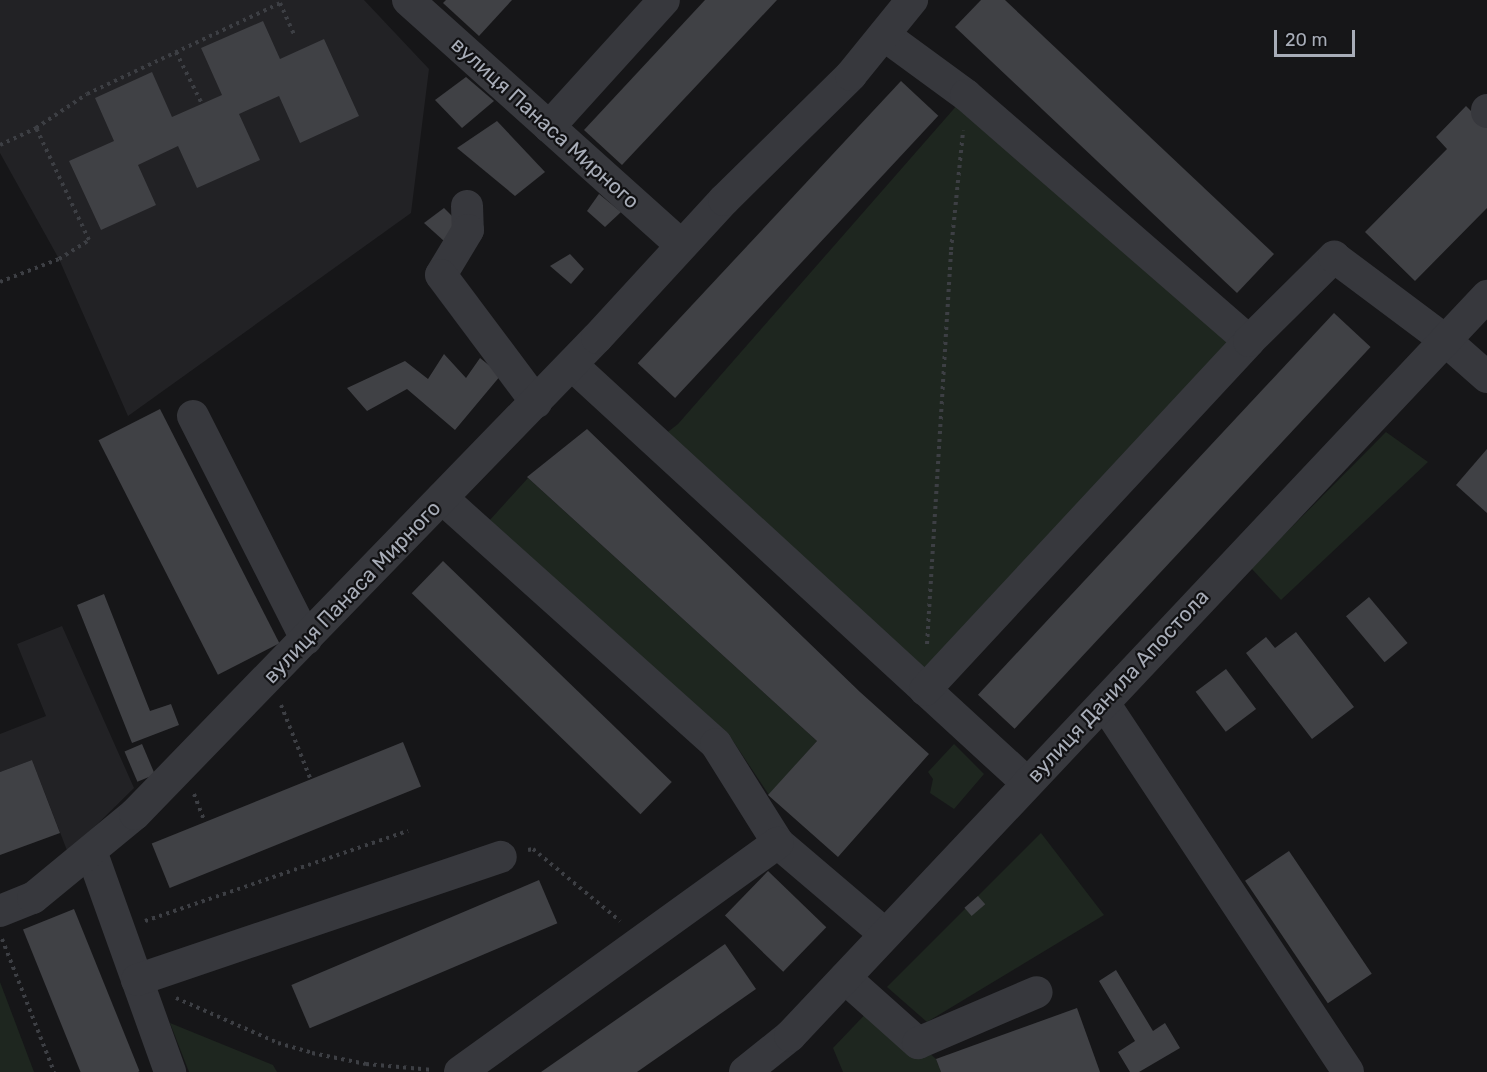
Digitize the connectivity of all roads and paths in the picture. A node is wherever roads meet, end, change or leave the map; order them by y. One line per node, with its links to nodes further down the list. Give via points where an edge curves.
1 (410, 0): 9 (street, вулиця Панаса Мирного)
2 (664, 0): 9 (street)
3 (912, 0): 5 (street, вулиця Панаса Мирного)
4 (294, 35): 6 (path, via 280,3)
5 (884, 35): 7 (street); 13 (street, вулиця Панаса Мирного, via 851,75)
6 (176, 52): 8 (path); 10 (path, via 87,94)
7 (966, 95): 17 (street); 25 (path, via 951,250)
8 (202, 104)
9 (549, 127): 13 (street, вулиця Панаса Мирного)
10 (36, 128): 11 (path); 14 (path, via 89,240 59,259)
11 (0, 145)
12 (467, 206): 20 (street, via 468,230 441,275)
13 (681, 245): 18 (street, вулиця Панаса Мирного)
14 (0, 282)
15 (1487, 296): 16 (street, вулиця Данила Апостола)
16 (1445, 340): 17 (street, via 1334,256); 19 (street); 26 (street, вулиця Данила Апостола)
17 (1249, 341): 25 (street)
18 (572, 365): 20 (street, вулиця Панаса Мирного); 25 (street)
19 (1487, 377)
20 (536, 402): 22 (street, вулиця Панаса Мирного)
21 (194, 416): 23 (street)
22 (442, 498): 23 (street, вулиця Панаса Мирного); 30 (street, via 716,744)
23 (306, 639): 24 (street, вулиця Панаса Мирного)
24 (269, 677): 27 (path); 31 (street, вулиця Панаса Мирного, via 135,814)
25 (925, 690): 28 (street)
26 (1104, 703): 28 (street, вулиця Данила Апостола); 45 (street)
27 (310, 778)
28 (1027, 783): 36 (street, вулиця Данила Апостола)
29 (408, 831): 34 (path)
30 (778, 843): 36 (street); 37 (street)
31 (91, 851): 33 (street, вулиця Панаса Мирного, via 33,898); 34 (street)
32 (501, 857): 37 (path, via 533,849); 39 (street)
33 (0, 911)
34 (119, 930): 39 (street)
35 (0, 933): 41 (path)
36 (885, 934): 38 (street, вулиця Данила Апостола)
37 (645, 942): 43 (street)
38 (845, 978): 40 (street, via 918,1043); 44 (street, вулиця Данила Апостола, via 790,1036)
39 (137, 980): 42 (street); 43 (path, via 278,1043 366,1064)
40 (1037, 992)
41 (54, 1072)
42 (170, 1072)
43 (460, 1072)
44 (746, 1072)
45 (1348, 1072)

